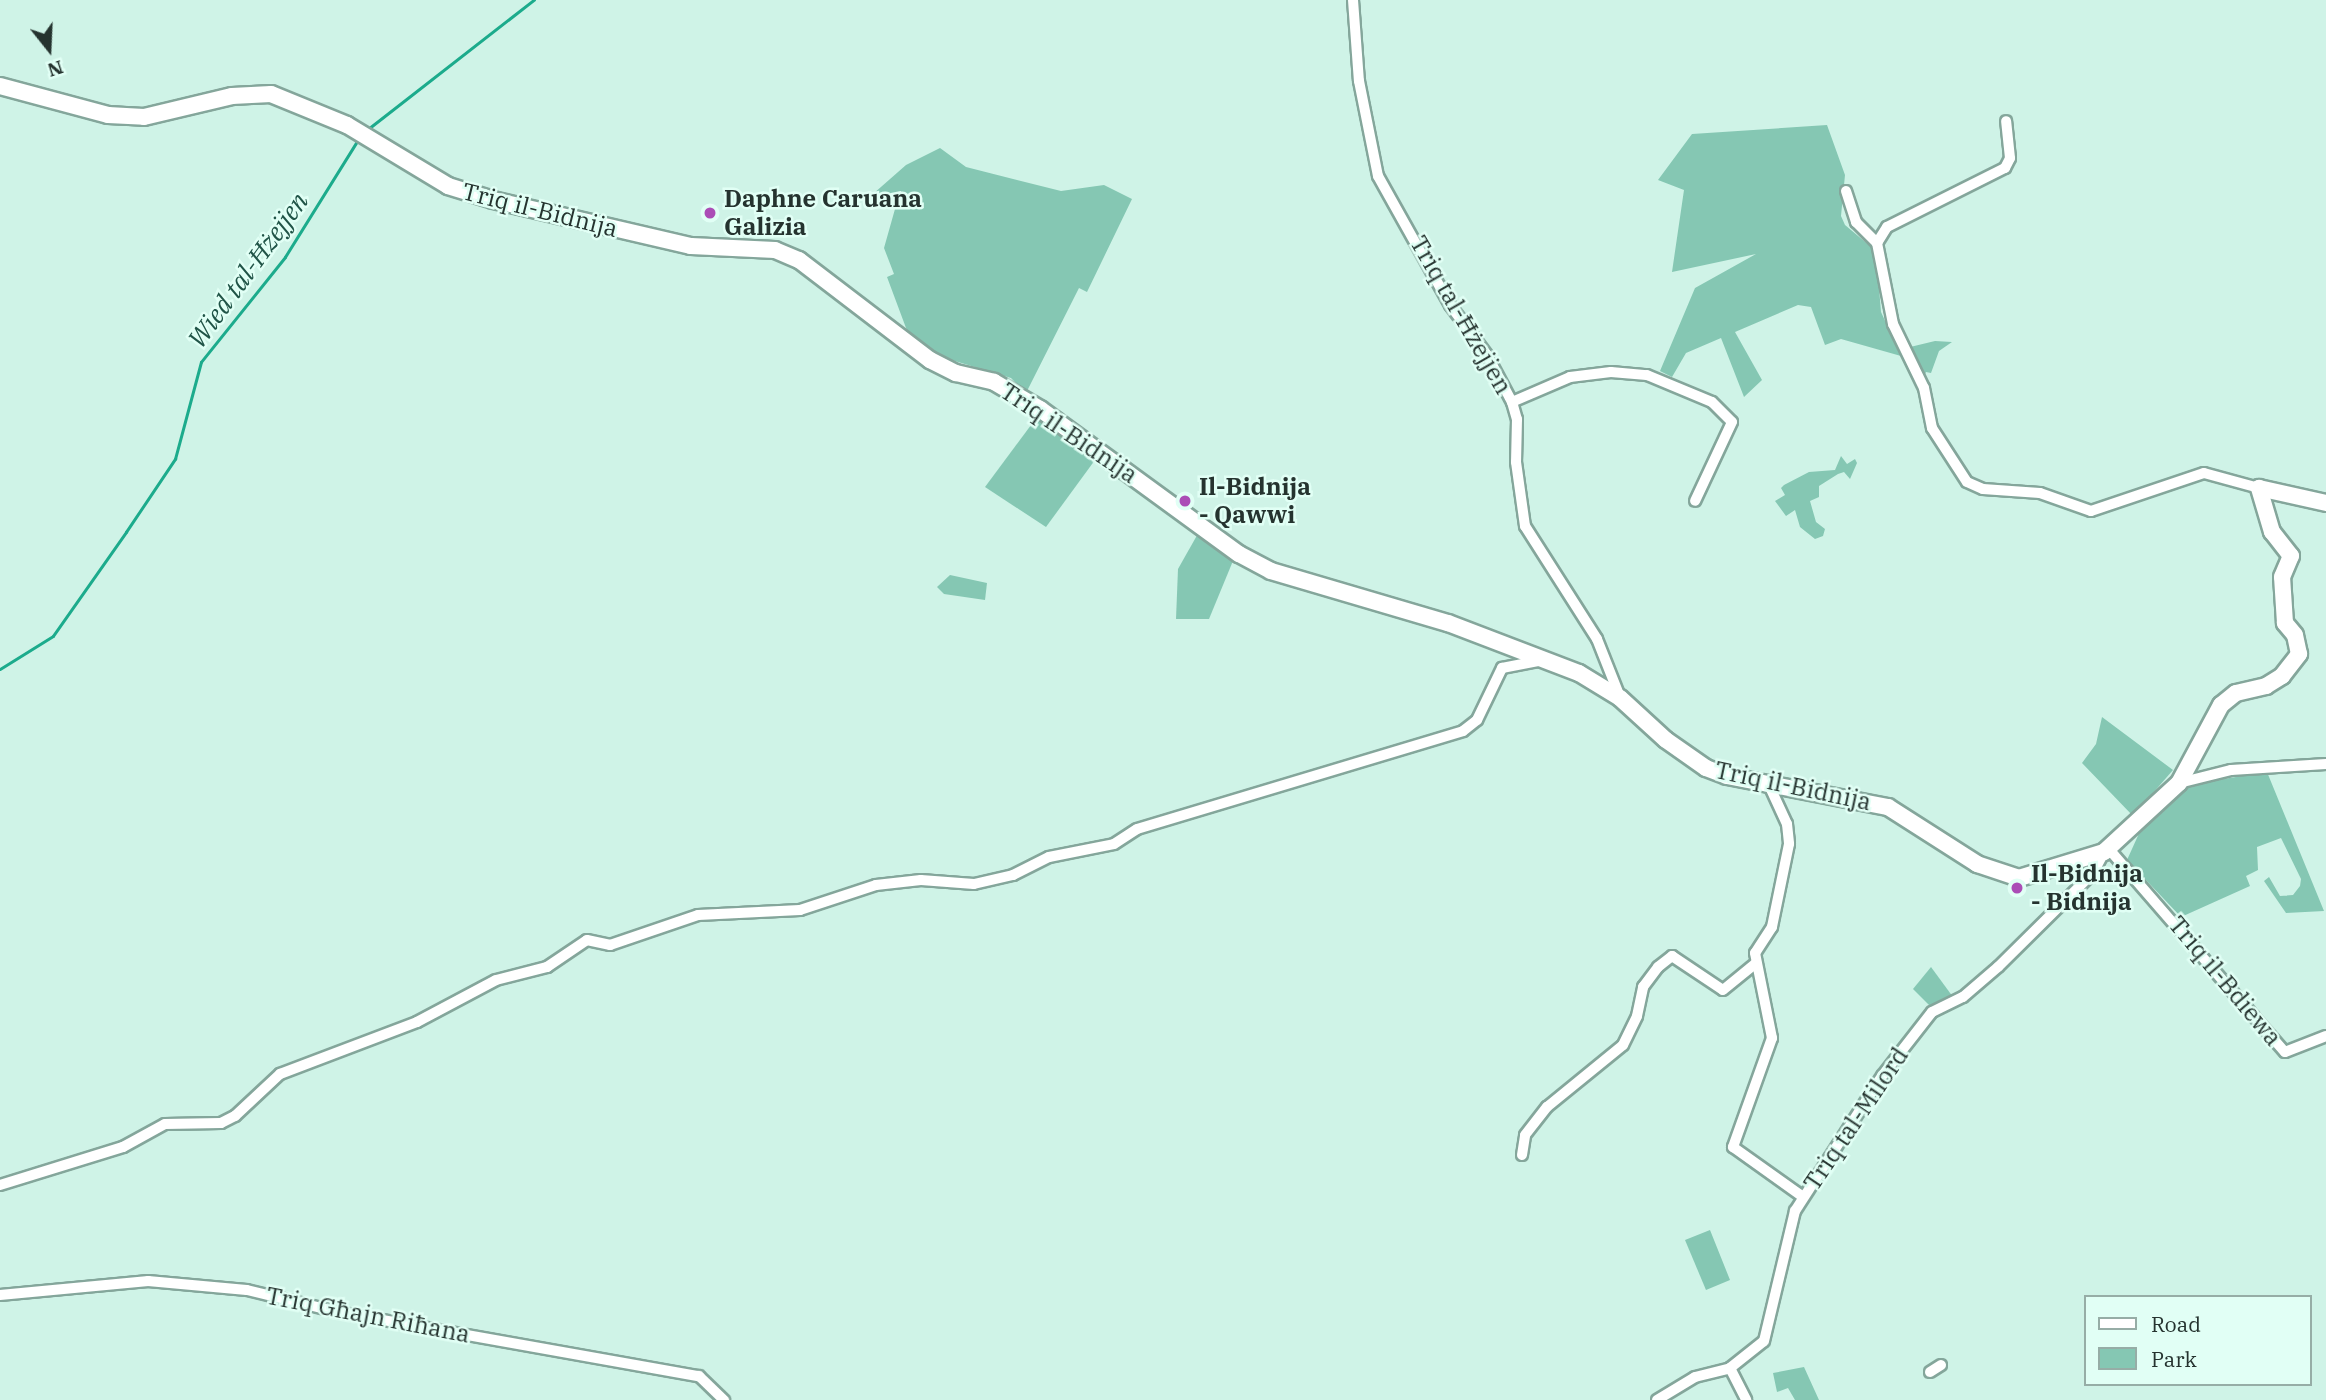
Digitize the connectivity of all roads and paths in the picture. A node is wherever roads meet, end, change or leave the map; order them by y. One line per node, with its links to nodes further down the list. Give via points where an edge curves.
1 (1353, 0): 6 (street, Triq tal-Ħżejjen, via 1359,81 1378,176)
2 (0, 86): 10 (street, Triq il-Bidnija, via 108,115 144,117 232,96 280,96 347,125 449,186 493,200 691,246 775,250 799,260 930,360 956,373 994,382 1040,410 1239,554 1271,571 1448,623)
3 (2006, 121): 5 (street, via 2010,158 2005,168 1887,227)
4 (1846, 191): 5 (street, via 1856,222)
5 (1877, 243): 7 (street, via 1893,324 1924,388 1932,428 1972,485 2040,493 2091,511 2204,473)
6 (1511, 402): 8 (street, via 1570,377 1611,372 1647,375 1712,402 1732,422); 11 (street, Triq tal-Ħżejjen, via 1517,419 1516,462 1525,526 1597,639)
7 (2259, 488): 9 (street); 13 (street, via 2272,532 2291,555 2282,577 2285,623 2295,635 2299,654 2282,676 2266,686 2236,693 2221,705)
8 (1695, 501)
9 (2326, 503)
10 (1549, 662): 11 (street, Triq il-Bidnija); 19 (street, via 1502,668 1477,720 1463,731 1137,829 1114,844 1049,857 1013,875 974,884 921,880 876,885 800,910 698,915 610,945 587,940 547,967 496,980 417,1022 280,1074 235,1116 221,1122 165,1124 124,1147)
11 (1620, 698): 14 (street, Triq il-Bidnija, via 1666,740 1706,768)
12 (2326, 764): 13 (street, via 2231,770)
13 (2179, 783): 15 (street)
14 (1769, 785): 15 (street, Triq il-Bidnija, via 1888,807 1977,864 2019,878); 16 (street, via 1787,824 1789,844 1772,927 1755,953)
15 (2106, 850): 17 (street, Triq il-Bdiewa, via 2285,1052); 20 (street, Triq tal-Milord, via 2093,873 1998,967 1964,997 1932,1012 1882,1076)
16 (1756, 963): 18 (street, via 1723,990 1672,956 1658,967 1643,987 1637,1016 1623,1045 1547,1107 1525,1135); 20 (street, via 1772,1038 1733,1147)
17 (2326, 1036)
18 (1521, 1155)
19 (0, 1185)
20 (1803, 1197): 23 (street, Triq tal-Milord, via 1795,1211 1765,1341)
21 (0, 1294): 25 (street, Triq Għajn Riħana, via 148,1281 247,1290 338,1312 699,1376)
22 (1941, 1365): 24 (street)
23 (1730, 1368): 26 (street, Triq tal-Milord, via 1695,1377); 27 (street)
24 (1930, 1372)
25 (724, 1400)
26 (1657, 1400)
27 (1746, 1400)

